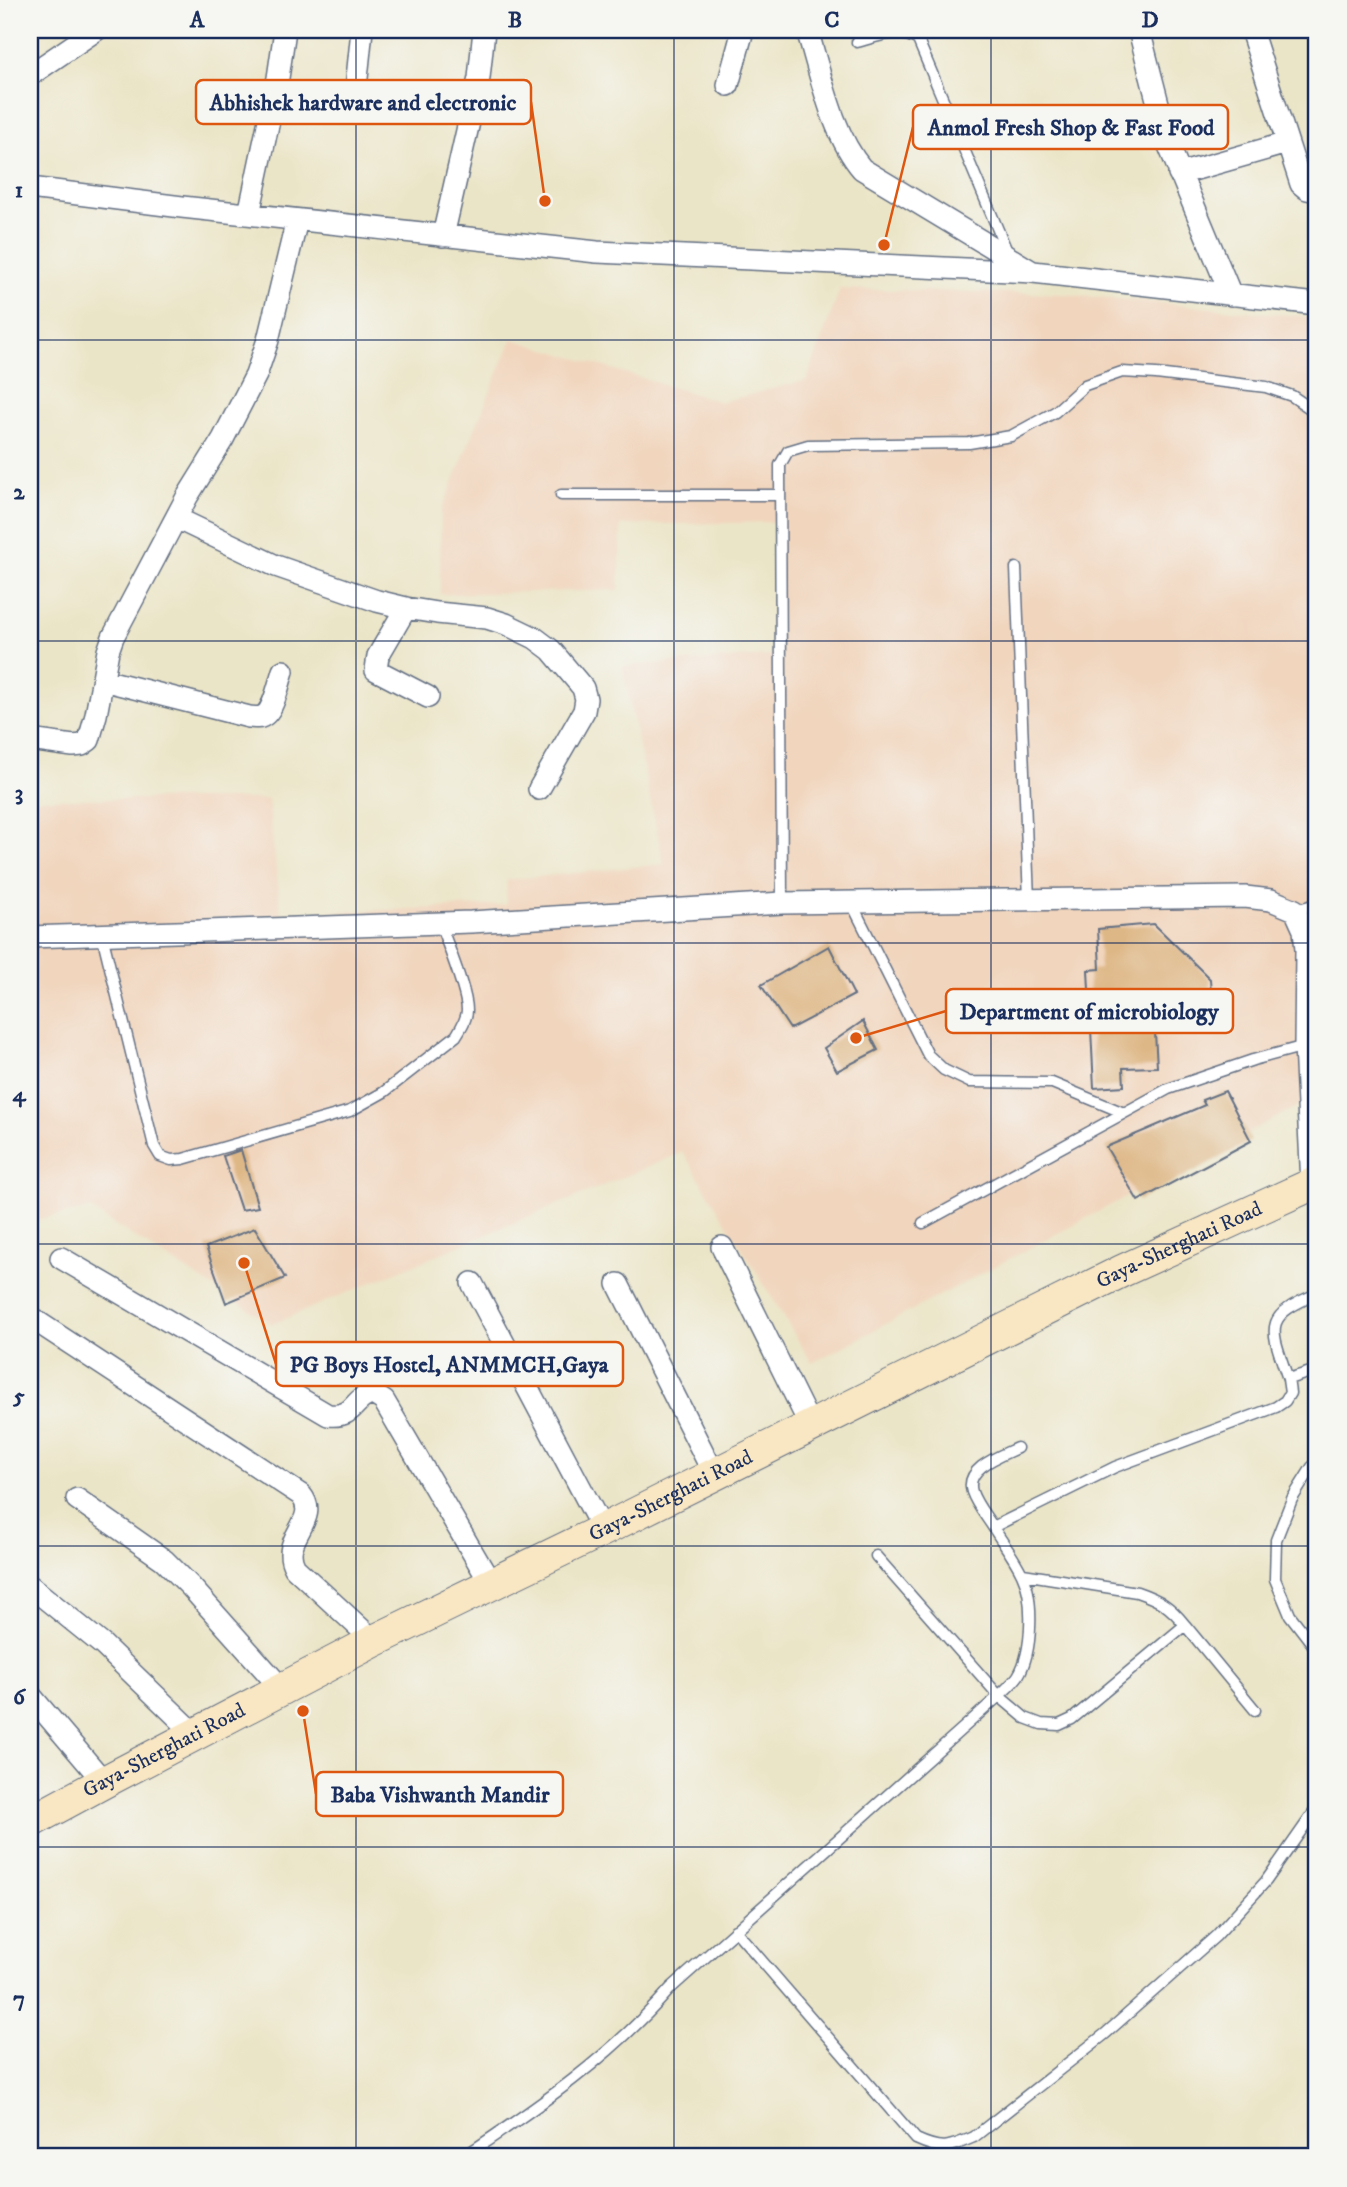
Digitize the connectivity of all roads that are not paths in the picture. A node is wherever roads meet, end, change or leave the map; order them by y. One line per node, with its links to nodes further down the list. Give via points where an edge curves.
1 (96, 30): 10 (street)
2 (285, 30): 17 (street)
3 (362, 30): 12 (street)
4 (484, 30): 19 (street, via 479,78)
5 (743, 30): 11 (street)
6 (807, 30): 20 (street, via 841,139 862,169)
7 (1139, 30): 14 (street)
8 (1251, 30): 13 (street)
9 (857, 42): 20 (lane, via 894,32 918,40)
10 (30, 75)
11 (728, 85)
12 (356, 88)
13 (1287, 143): 14 (street); 16 (street, via 1301,184)
14 (1179, 174): 22 (street)
15 (30, 188): 17 (street)
16 (1317, 191)
17 (249, 214): 18 (street)
18 (297, 220): 19 (street); 27 (street, via 256,375)
19 (443, 236): 21 (street, via 597,253)
20 (1010, 258): 21 (street)
21 (1033, 272): 22 (street)
22 (1231, 295): 23 (street)
23 (1317, 304)
24 (1317, 413): 26 (lane, via 1292,396 1266,387 1122,372 1085,385 1055,412 1011,436 969,443 808,445 788,451 780,465)
25 (561, 495): 26 (lane)
26 (780, 495): 37 (lane)
27 (176, 518): 29 (street, via 276,566); 31 (street, via 113,637)
28 (1016, 568): 35 (lane)
29 (406, 608): 32 (street, via 378,656 376,670); 34 (street, via 506,624 551,650 583,688 584,711)
30 (283, 671): 31 (street, via 268,714 260,718)
31 (103, 680): 33 (street, via 89,740 73,746)
32 (428, 697)
33 (30, 740)
34 (539, 789)
35 (1029, 900): 36 (street); 39 (street, via 1245,897 1271,900)
36 (851, 902): 37 (street); 45 (lane, via 928,1055 944,1070 969,1082 1052,1083)
37 (782, 903): 40 (street)
38 (1317, 904): 39 (lane)
39 (1295, 910): 43 (street)
40 (440, 923): 41 (street); 41 (lane, via 467,1011 456,1036 384,1093 351,1111 171,1160 160,1156 154,1146)
41 (102, 935): 42 (street)
42 (30, 937)
43 (1312, 952): 44 (street)
44 (1305, 1046): 45 (lane, via 1168,1089); 46 (street)
45 (1124, 1113): 47 (lane)
46 (1315, 1183): 56 (main road, Gaya-Sherghati Road, via 1122,1270)
47 (923, 1223)
48 (722, 1247): 56 (street)
49 (61, 1258): 65 (street, via 328,1415 341,1416 364,1396 373,1394 384,1401)
50 (472, 1283): 62 (street)
51 (618, 1284): 59 (street)
52 (1317, 1294): 55 (lane, via 1280,1313 1275,1326)
53 (30, 1317): 68 (street, via 301,1495 308,1509 290,1560)
54 (1317, 1370): 55 (lane)
55 (1288, 1379): 61 (lane, via 1290,1393 1276,1407 1115,1467)
56 (810, 1425): 59 (main road, Gaya-Sherghati Road)
57 (1017, 1448): 61 (lane, via 987,1462 971,1480 972,1492)
58 (1317, 1463): 69 (lane, via 1292,1499 1276,1540 1275,1579 1290,1615)
59 (714, 1474): 62 (main road, Gaya-Sherghati Road)
60 (77, 1499): 70 (street, via 164,1560)
61 (993, 1527): 64 (lane)
62 (603, 1530): 65 (main road, Gaya-Sherghati Road)
63 (876, 1556): 72 (lane)
64 (1023, 1574): 67 (lane, via 1137,1592 1171,1608); 72 (lane, via 1030,1595 1025,1657 1018,1676)
65 (491, 1584): 68 (main road, Gaya-Sherghati Road)
66 (30, 1586): 74 (street, via 103,1645)
67 (1185, 1625): 72 (lane, via 1059,1725 1025,1718); 73 (lane)
68 (374, 1641): 70 (main road, Gaya-Sherghati Road)
69 (1317, 1650)
70 (281, 1688): 74 (main road, Gaya-Sherghati Road)
71 (30, 1695): 75 (street)
72 (999, 1696): 78 (lane)
73 (1255, 1710)
74 (195, 1734): 75 (main road, Gaya-Sherghati Road)
75 (104, 1782): 77 (main road, Gaya-Sherghati Road)
76 (1317, 1808): 78 (lane, via 1266,1881 1216,1936 1105,2034 974,2137 952,2147 933,2147 916,2140)
77 (30, 1822)
78 (735, 1930): 79 (lane, via 600,2059)
79 (463, 2157)

